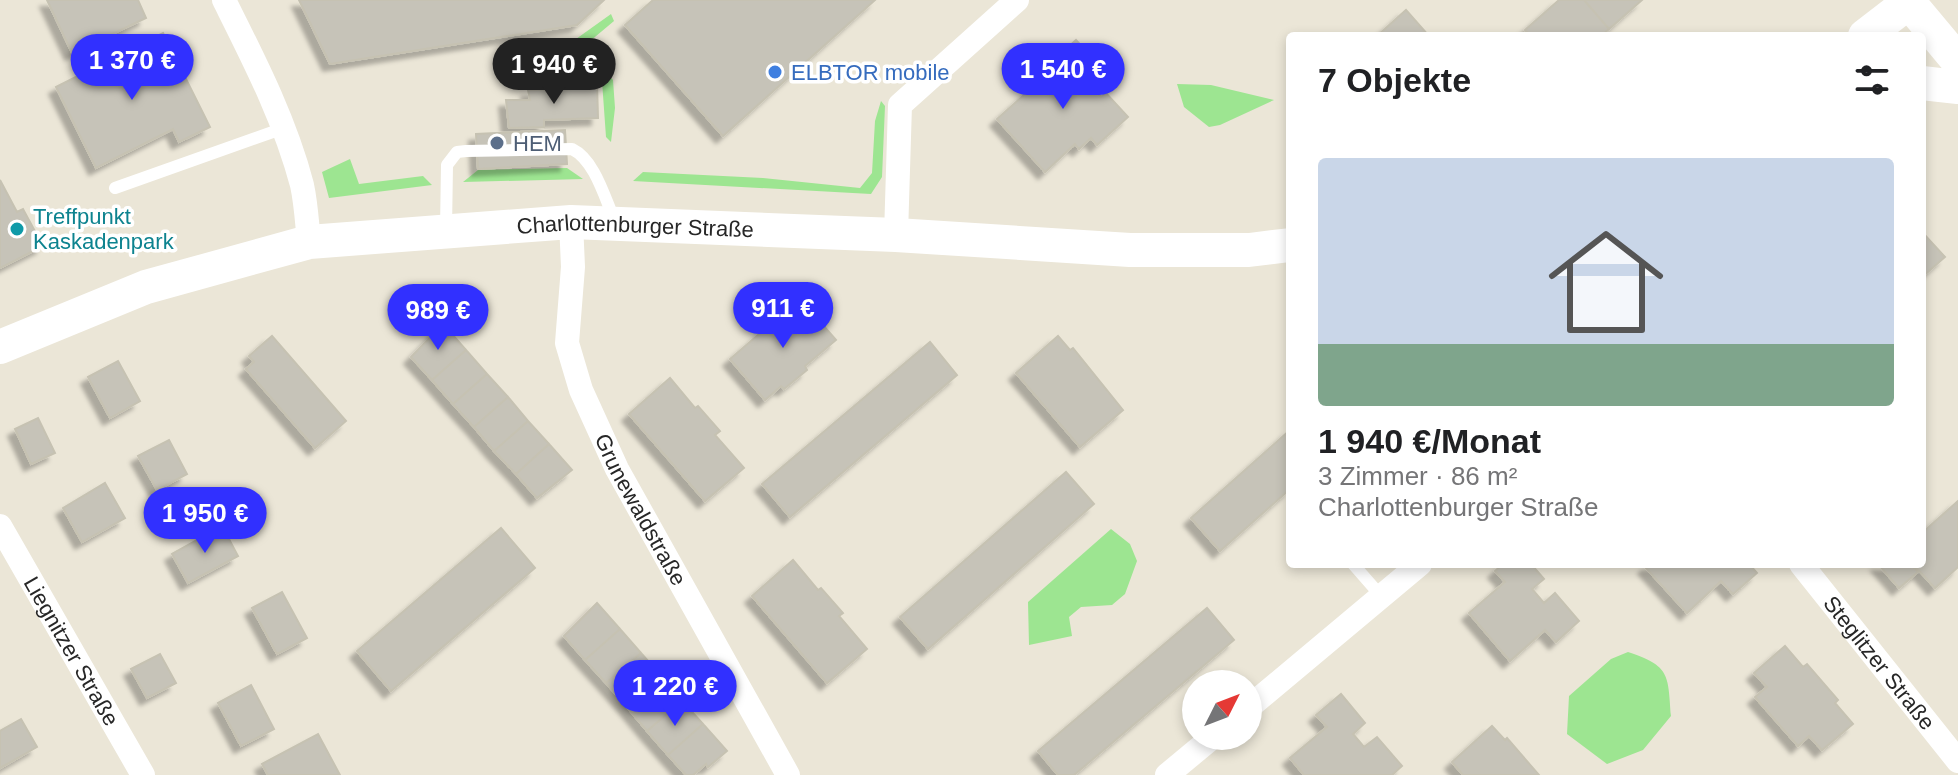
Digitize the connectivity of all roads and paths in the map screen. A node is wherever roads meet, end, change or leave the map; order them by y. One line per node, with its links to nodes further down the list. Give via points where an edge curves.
1 (224, 0): 8 (street)
2 (1017, 0): 13 (street, via 900,105)
3 (1908, 0): 4 (street); 5 (street)
4 (1870, 32)
5 (1958, 61)
6 (1926, 83): 7 (street)
7 (1958, 87)
8 (284, 128): 9 (lane); 14 (street, via 302,188)
9 (115, 188)
10 (571, 222): 11 (street, Charlottenburger Straße); 12 (street, Charlottenburger Straße); 26 (street, Grunewaldstraße, via 567,343 581,390 617,469)
11 (616, 224): 12 (lane, via 590,167 572,149 466,151 457,152 447,165); 13 (street, Charlottenburger Straße)
12 (446, 233): 14 (street, Charlottenburger Straße)
13 (896, 235): 15 (street, Charlottenburger Straße, via 1130,250)
14 (309, 242): 16 (street, Charlottenburger Straße, via 146,287)
15 (1286, 245)
16 (0, 347)
17 (0, 526): 25 (street, Liegnitzer Straße)
18 (1356, 568): 21 (lane)
19 (1415, 568): 21 (street)
20 (1804, 568): 24 (street, Steglitzer Straße)
21 (1381, 596): 22 (street)
22 (1262, 696)
23 (1197, 750): 27 (street)
24 (1958, 761)
25 (143, 775)
26 (788, 775)
27 (1167, 775)

